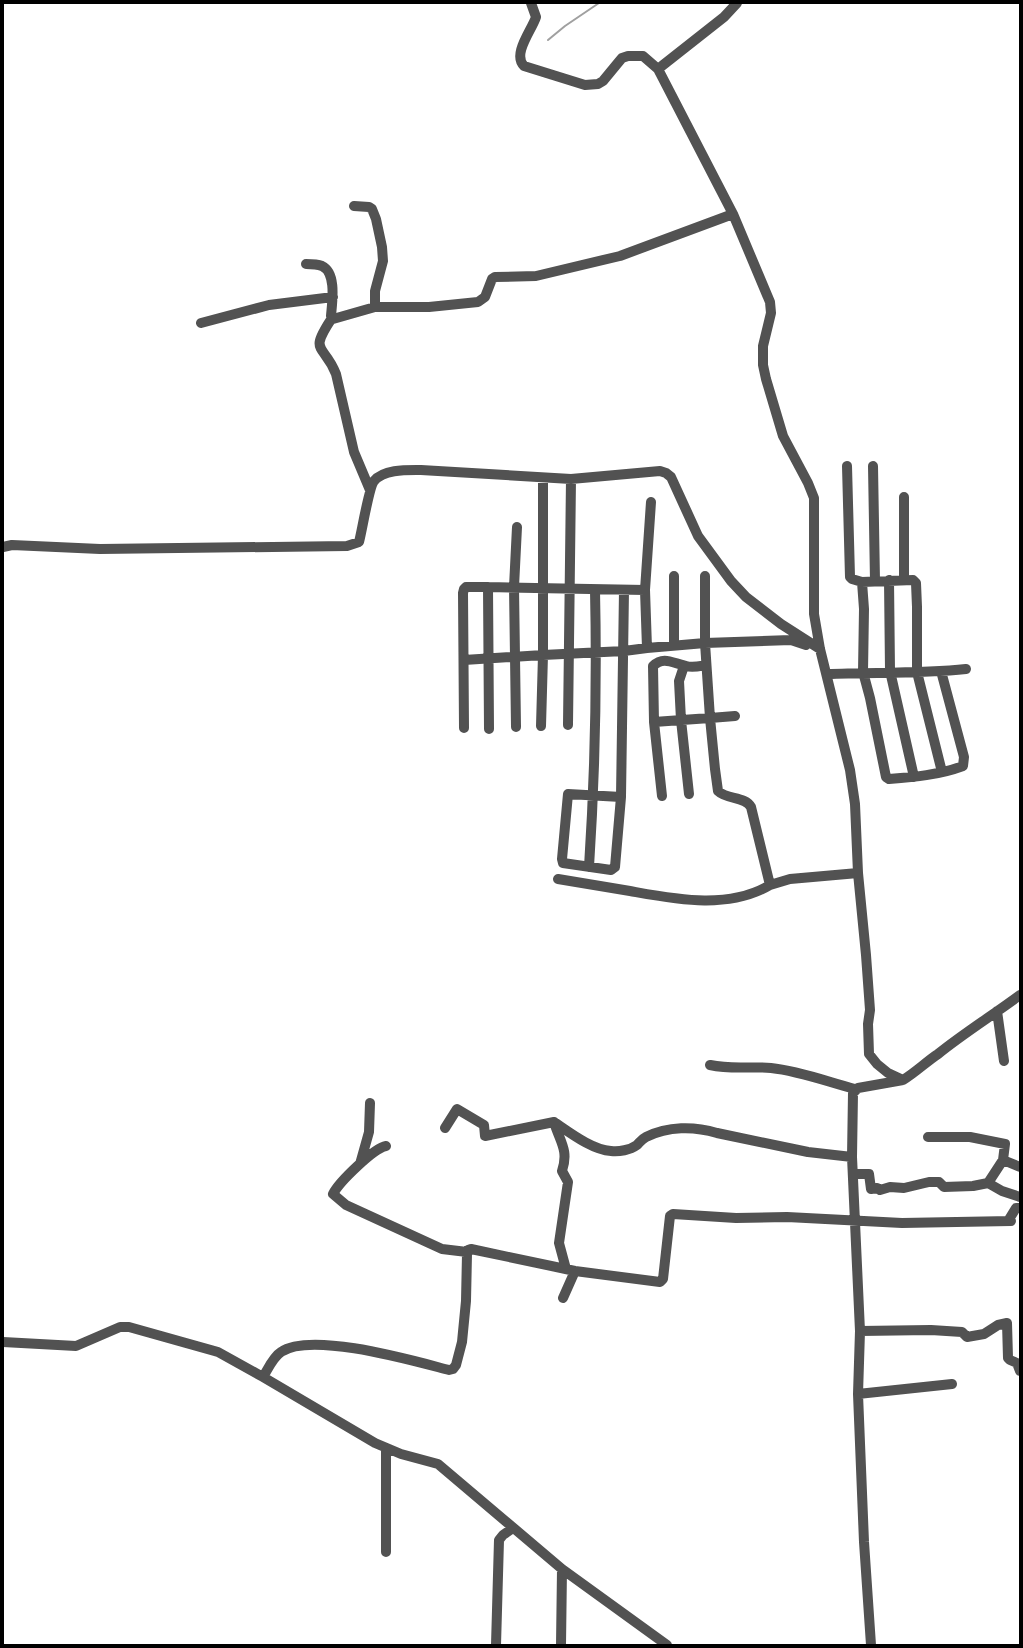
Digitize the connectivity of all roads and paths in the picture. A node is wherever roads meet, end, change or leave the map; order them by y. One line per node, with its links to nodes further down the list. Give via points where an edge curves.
1 (531, 3): 3 (street, via 536,17 520,53 520,61 524,66 592,86 603,81 622,58 628,56 643,56)
2 (737, 3): 3 (street, via 724,17)
3 (658, 69): 5 (street)
4 (354, 206): 8 (street, via 372,209 382,247 383,261 375,291)
5 (733, 214): 8 (street, via 620,256 536,276 495,277 485,297 478,302 429,307); 36 (street, via 771,308 763,346 763,365 774,408 783,436 814,498 814,614)
6 (306, 264): 7 (street, via 326,269 333,288)
7 (333, 298): 9 (street); 10 (street, via 269,305)
8 (375, 308): 9 (street)
9 (332, 318): 15 (street, via 321,334 320,350 336,374 354,452)
10 (201, 323)
11 (847, 466): 25 (street, via 850,577)
12 (873, 466): 24 (street)
13 (543, 478): 14 (street); 15 (street, via 421,470 398,471 382,475 375,480); 28 (street)
14 (571, 479): 29 (street); 36 (street, via 666,473 671,477 698,536 731,581 781,624)
15 (370, 490): 19 (street, via 359,542 347,546 100,549 12,545)
16 (904, 497): 23 (street)
17 (651, 502): 32 (street)
18 (517, 527): 27 (street)
19 (3, 547)
20 (674, 576): 34 (street)
21 (705, 576): 33 (street)
22 (889, 580): 23 (street); 24 (street); 49 (street)
23 (904, 580): 50 (street, via 913,580 916,583)
24 (875, 581): 25 (street)
25 (862, 582): 48 (street)
26 (488, 587): 27 (street); 42 (street); 43 (street, via 466,587 462,593)
27 (514, 587): 28 (street); 41 (street)
28 (544, 589): 29 (street); 40 (street)
29 (569, 590): 30 (street); 38 (street)
30 (595, 590): 31 (street); 39 (street)
31 (624, 590): 32 (street); 37 (street)
32 (645, 590): 35 (street)
33 (705, 643): 34 (street); 36 (street, via 791,640); 44 (street)
34 (674, 646): 35 (street)
35 (647, 648): 37 (street)
36 (820, 649): 51 (street)
37 (624, 651): 39 (street); 66 (street)
38 (569, 653): 39 (street); 40 (street); 56 (street)
39 (596, 653): 64 (street)
40 (543, 655): 41 (street); 57 (street)
41 (516, 658): 42 (street); 59 (street)
42 (488, 659): 43 (street); 60 (street)
43 (464, 660): 58 (street)
44 (706, 665): 45 (street); 53 (street)
45 (684, 666): 54 (street, via 679,681); 55 (street, via 670,661 656,663 653,666)
46 (966, 669): 47 (street)
47 (941, 671): 50 (street); 61 (street, via 964,757 963,766)
48 (863, 672): 49 (street); 51 (street); 62 (street, via 884,775 889,779)
49 (890, 672): 50 (street); 62 (street)
50 (917, 672): 61 (street)
51 (827, 674): 68 (street, via 850,770 855,804)
52 (735, 716): 53 (street)
53 (710, 718): 54 (street); 70 (street, via 718,791 725,796 745,801 751,807)
54 (681, 720): 55 (street); 63 (street)
55 (654, 722): 65 (street)
56 (568, 725)
57 (541, 726)
58 (464, 728)
59 (516, 728)
60 (489, 729)
61 (942, 772): 62 (street)
62 (914, 777)
63 (689, 794)
64 (593, 795): 66 (street); 67 (street); 67 (street, via 568,794 562,859 566,864)
65 (662, 796)
66 (621, 797): 67 (street, via 615,869)
67 (589, 867)
68 (858, 873): 70 (street, via 790,879); 75 (street, via 870,1010 869,1054 888,1073)
69 (558, 879): 70 (street, via 702,901 732,898)
70 (770, 885)
71 (1020, 995): 72 (street)
72 (997, 1011): 73 (street); 75 (street)
73 (1004, 1061)
74 (710, 1065): 76 (street, via 726,1068 773,1068)
75 (904, 1080): 76 (street)
76 (855, 1090): 82 (street)
77 (370, 1103): 84 (street, via 368,1132)
78 (554, 1122): 79 (street, via 484,1136 484,1125 457,1109); 82 (street, via 590,1145 610,1152 631,1149 645,1138 668,1129 692,1128 808,1152); 92 (street, via 558,1138 566,1153 562,1171 568,1182 559,1242)
79 (445, 1128)
80 (928, 1137): 83 (street, via 970,1137 1005,1144)
81 (386, 1146): 84 (street, via 372,1152)
82 (852, 1157): 86 (street)
83 (1003, 1160): 85 (street); 87 (street)
84 (360, 1164): 91 (street, via 336,1189 334,1194 341,1202 442,1249)
85 (1020, 1167)
86 (853, 1174): 87 (street, via 869,1174 871,1189 880,1190 929,1182 939,1182 944,1187); 90 (street)
87 (988, 1183): 88 (street)
88 (1020, 1197)
89 (1020, 1208): 90 (street, via 1016,1208 1009,1221)
90 (854, 1221): 92 (street, via 673,1214 670,1216 662,1281); 94 (street)
91 (467, 1252): 92 (street, via 474,1249); 97 (street, via 465,1317 456,1365 453,1369 340,1347 303,1345 281,1352)
92 (571, 1270): 93 (street)
93 (563, 1298)
94 (860, 1331): 96 (street, via 931,1330 962,1332 967,1337 984,1334 998,1324 1007,1323 1008,1358 1017,1363); 99 (street)
95 (3, 1342): 97 (street, via 76,1346 120,1327 129,1327 218,1352)
96 (1020, 1371)
97 (263, 1377): 100 (street)
98 (952, 1384): 99 (street)
99 (858, 1394): 107 (street)
100 (386, 1448): 101 (street, via 438,1464); 102 (street)
101 (513, 1528): 103 (street); 104 (street, via 499,1540)
102 (386, 1552)
103 (562, 1569): 105 (street); 106 (street)
104 (496, 1645)
105 (561, 1645)
106 (667, 1645)
107 (871, 1645)

